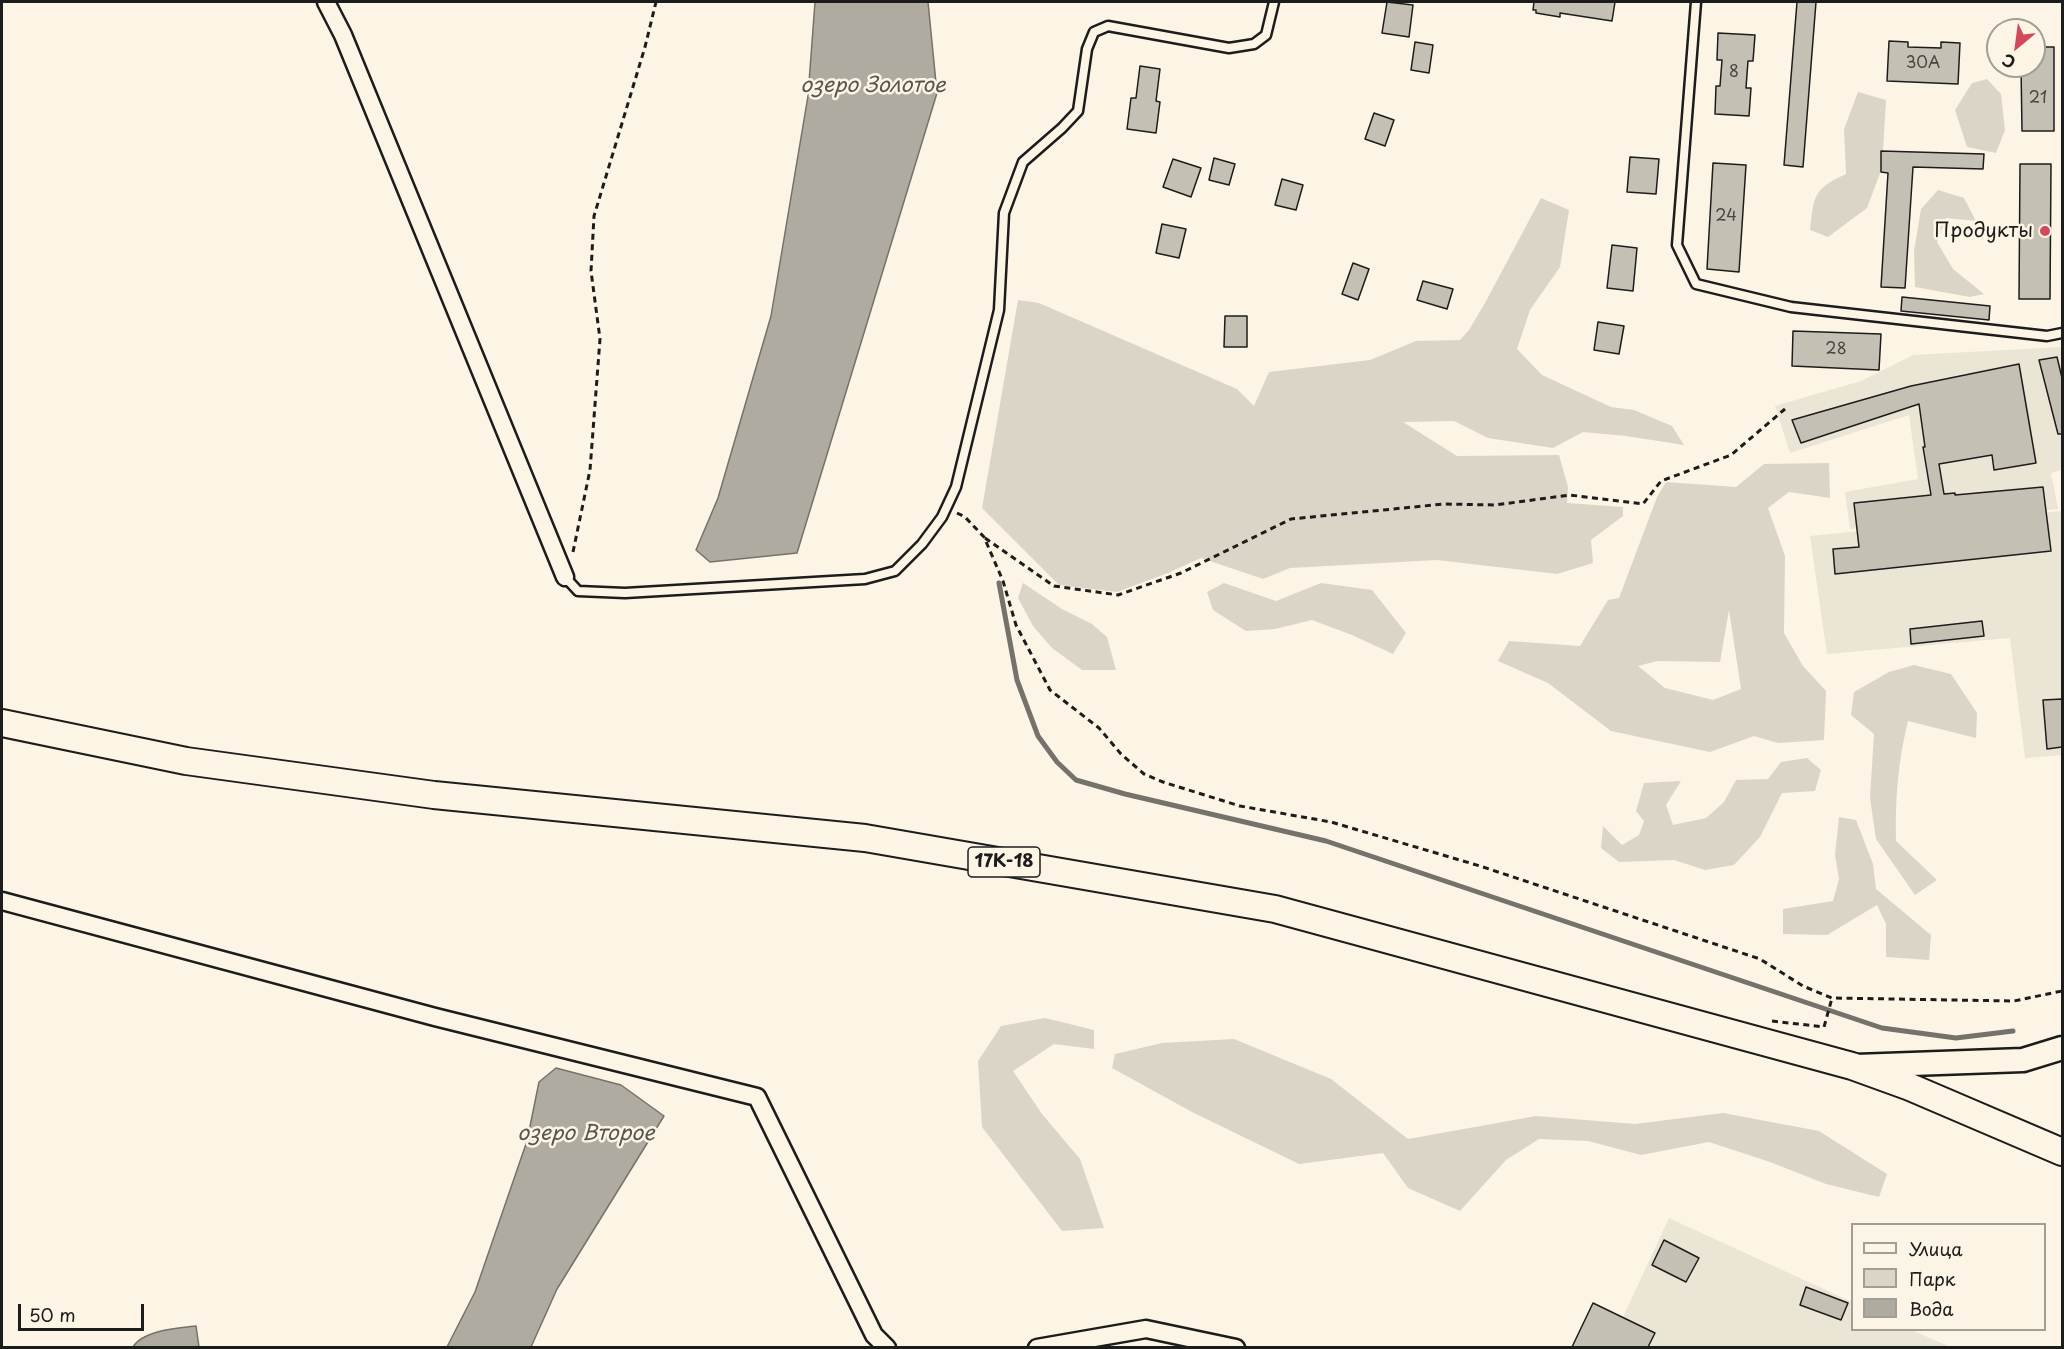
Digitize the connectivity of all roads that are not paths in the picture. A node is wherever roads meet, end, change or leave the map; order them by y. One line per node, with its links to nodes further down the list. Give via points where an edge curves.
1 (326, 2): 5 (street)
2 (1274, 2): 5 (lane, via 1266,34 1254,44 1229,48 1108,26 1094,33 1087,49 1078,111 1023,162 1004,213 999,309 956,487 942,517 895,571 865,579 625,593 578,591)
3 (1696, 2): 4 (lane, via 1677,245 1696,284 1791,307 2047,336)
4 (2062, 333)
5 (565, 577)
6 (2, 723): 9 (main road, 17К-18, via 186,761 434,795 865,838 1275,909)
7 (2, 901): 14 (street, via 435,1017 757,1097 874,1335)
8 (2062, 1048): 9 (main road, via 2023,1060)
9 (1852, 1066): 10 (main road, 17К-18)
10 (1982, 1117): 11 (main road, 17К-18); 12 (main road); 13 (main road, 17К-18)
11 (2062, 1141)
12 (2062, 1152)
13 (2062, 1163)
14 (887, 1347)
15 (1037, 1347): 16 (street, via 1146,1329)
16 (1236, 1347)

